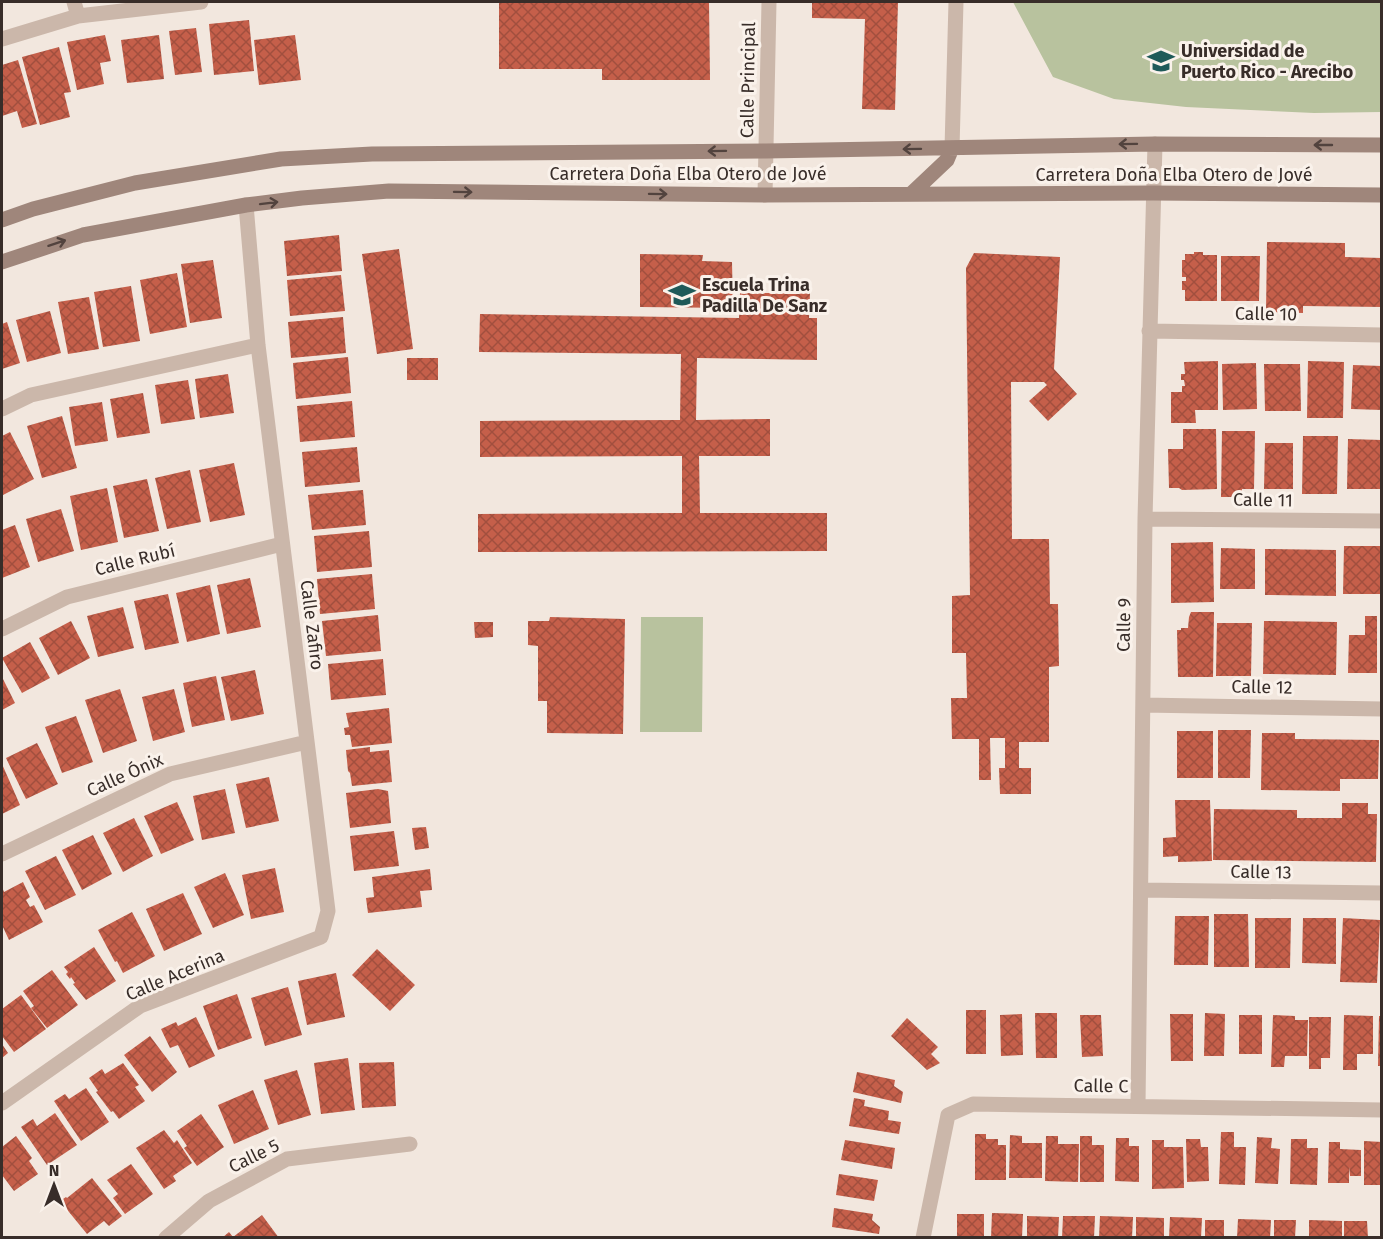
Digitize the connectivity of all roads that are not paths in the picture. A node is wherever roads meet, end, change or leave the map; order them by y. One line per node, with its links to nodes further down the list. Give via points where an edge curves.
1 (201, 2): 4 (street)
2 (769, 2): 9 (street, Calle Principal)
3 (956, 2): 8 (street)
4 (76, 9): 5 (street)
5 (2, 39)
6 (1155, 144): 7 (street, Carretera Doña Elba Otero de Jové, one-way to 6); 8 (street, Carretera Doña Elba Otero de Jové, one-way to 8); 10 (street, Calle 9)
7 (1382, 145)
8 (952, 148): 9 (street, Carretera Doña Elba Otero de Jové, one-way to 9); 12 (street, via 946,160)
9 (766, 151): 11 (street, Calle Principal); 15 (street, Carretera Doña Elba Otero de Jové, one-way to 15, via 372,154 281,159 135,183)
10 (1153, 193): 12 (street, Carretera Doña Elba Otero de Jové); 13 (street, Carretera Doña Elba Otero de Jové); 17 (street, Calle 9)
11 (765, 195): 12 (street, Carretera Doña Elba Otero de Jové); 14 (street, Carretera Doña Elba Otero de Jové, one-way to 11, via 389,191)
12 (911, 195)
13 (1382, 195)
14 (246, 206): 16 (street, Carretera Doña Elba Otero de Jové, one-way to 14, via 83,235); 19 (street, Calle Zafiro)
15 (2, 220)
16 (2, 262)
17 (1149, 331): 18 (street, Calle 10); 21 (street, Calle 9)
18 (1382, 335)
19 (258, 345): 20 (street, via 32,395); 23 (street, Calle Zafiro)
20 (2, 409)
21 (1145, 519): 22 (street, Calle 11); 25 (street, Calle 9)
22 (1382, 521)
23 (282, 544): 24 (street, Calle Rubí, via 67,597); 27 (street, Calle Zafiro)
24 (2, 628)
25 (1143, 705): 26 (street, Calle 12); 29 (street, Calle 9)
26 (1382, 709)
27 (307, 742): 28 (street, Calle Ónix, via 170,774); 31 (street, Calle Zafiro)
28 (2, 854)
29 (1141, 890): 30 (street, Calle 13); 33 (street, Calle 9)
30 (1382, 893)
31 (328, 911): 32 (street, Calle Acerina, via 321,937 140,1006)
32 (2, 1104)
33 (1138, 1106): 34 (street, Calle C); 37 (street, Calle C, via 973,1104 948,1115)
34 (1382, 1110)
35 (410, 1144): 36 (street, Calle 5, via 287,1159 209,1202)
36 (166, 1238)
37 (923, 1238)

